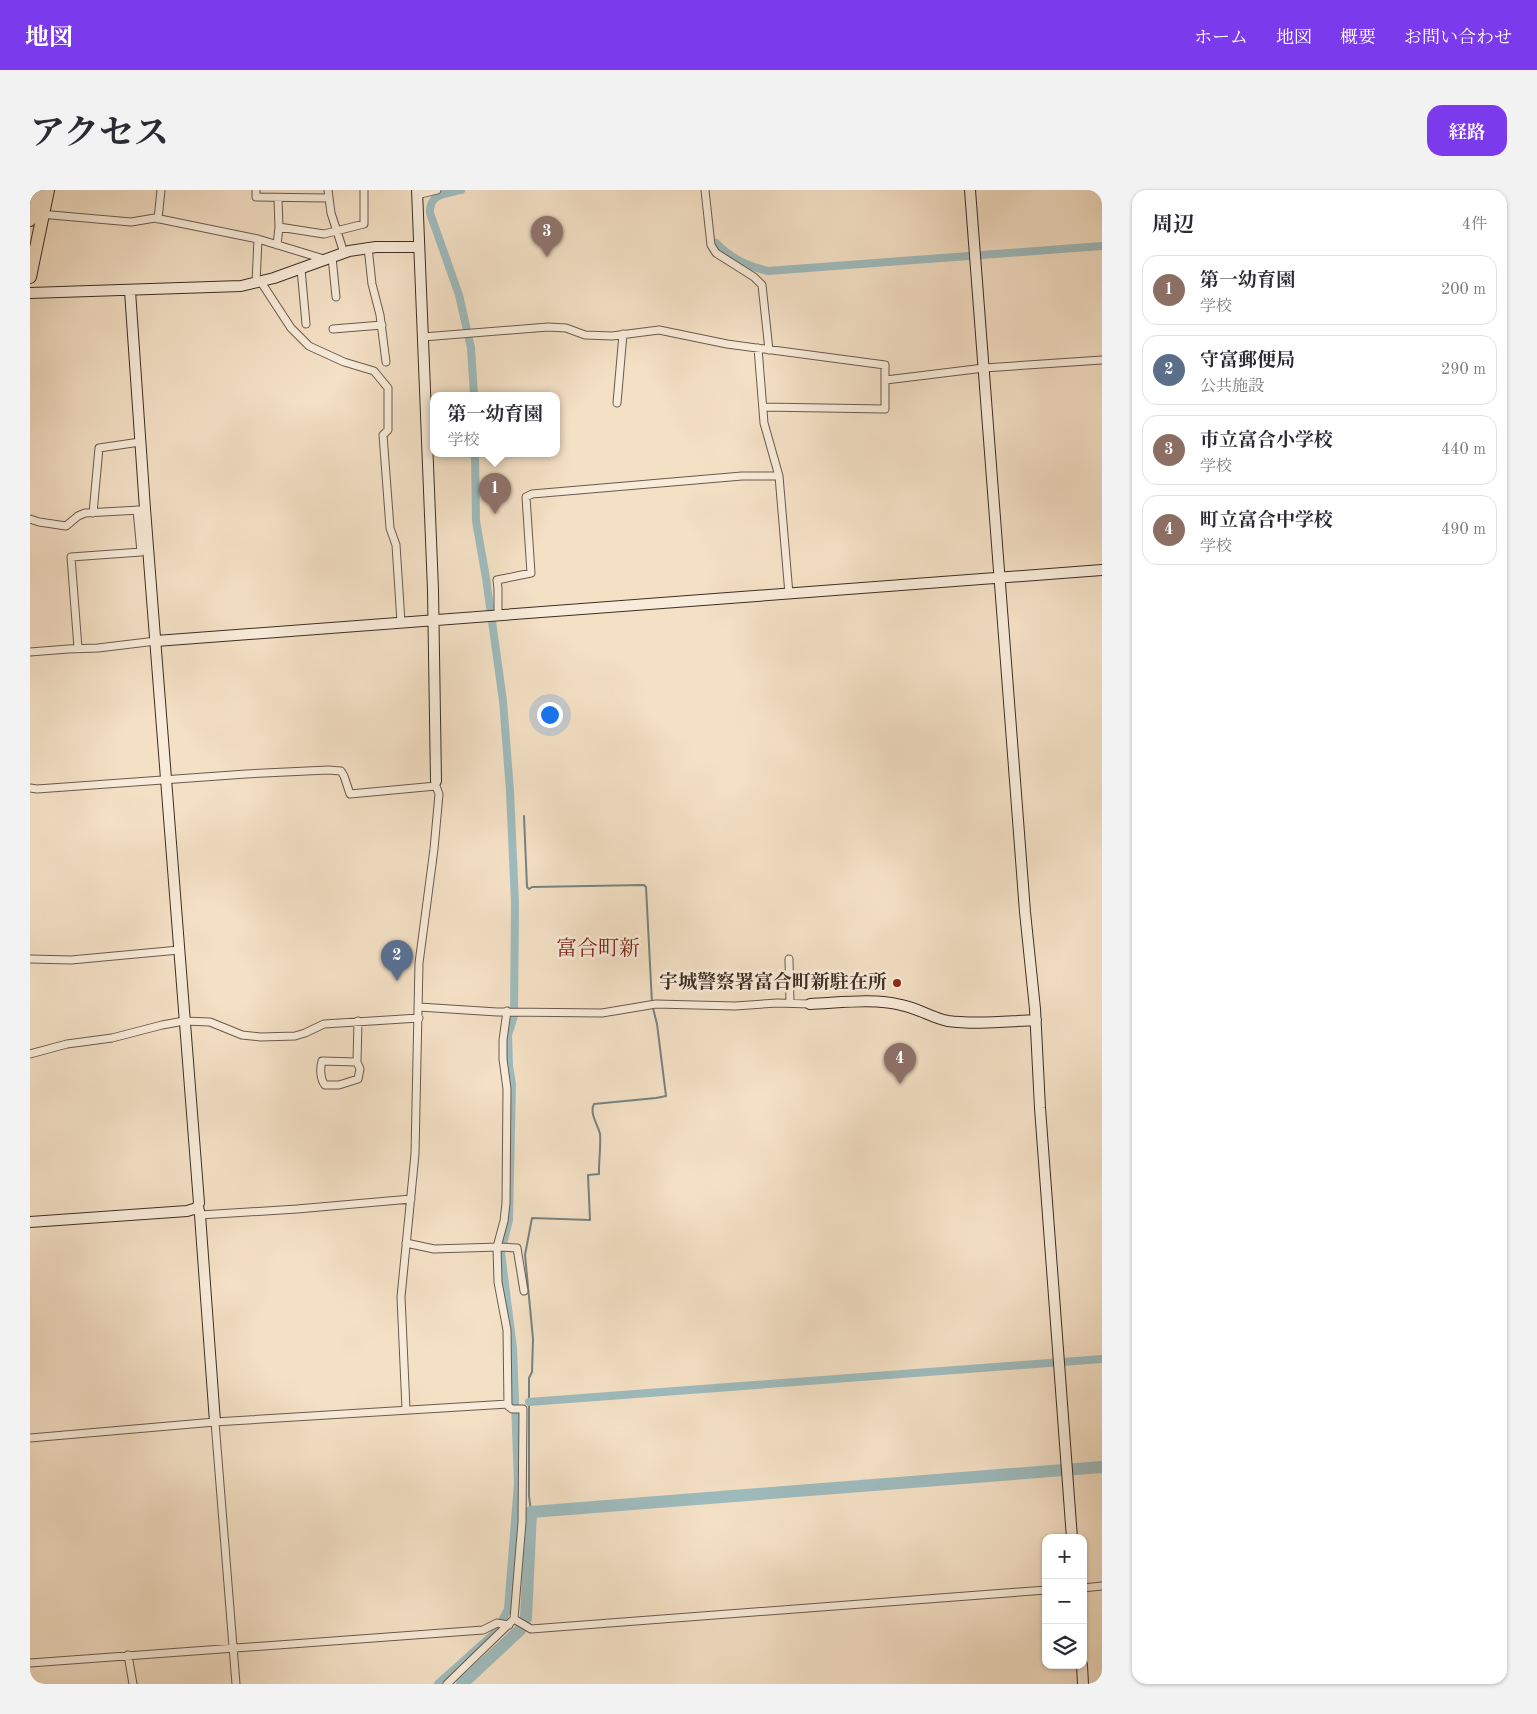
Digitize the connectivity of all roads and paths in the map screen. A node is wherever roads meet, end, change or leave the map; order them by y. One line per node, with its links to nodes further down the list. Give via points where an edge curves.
1 (37, 190): 13 (highway)
2 (48, 190): 13 (highway)
3 (161, 190): 14 (street)
4 (256, 190): 12 (street, via 256,198)
5 (328, 190): 11 (street)
6 (364, 190): 16 (street, via 364,224)
7 (437, 190): 10 (street)
8 (705, 190): 35 (street, via 711,245 716,253 762,285)
9 (970, 190): 38 (street)
10 (417, 193): 20 (street)
11 (328, 198): 12 (street); 16 (street)
12 (278, 199): 15 (street)
13 (35, 216): 14 (street, via 131,222); 24 (highway)
14 (158, 219): 17 (street)
15 (279, 227): 16 (street, via 324,234); 18 (street)
16 (336, 230): 21 (street)
17 (258, 239): 18 (street); 25 (street)
18 (277, 245): 22 (street)
19 (368, 247): 20 (street); 21 (street); 30 (street, via 372,284)
20 (419, 247): 33 (street)
21 (344, 253): 22 (street)
22 (328, 258): 23 (street); 28 (street)
23 (301, 269): 25 (street); 29 (street)
24 (30, 276)
25 (258, 283): 26 (street); 52 (street, via 291,328 309,346 374,371 388,388 388,430 383,435)
26 (130, 291): 27 (street); 42 (street)
27 (30, 293)
28 (336, 297)
29 (306, 324)
30 (382, 325): 31 (street); 37 (street)
31 (333, 329)
32 (623, 334): 33 (street, via 584,335 566,328 548,327); 34 (street, via 659,330); 40 (street)
33 (423, 336): 51 (street)
34 (758, 348): 35 (street); 41 (street)
35 (769, 350): 39 (street, via 885,365)
36 (1102, 360): 38 (street)
37 (386, 362)
38 (984, 368): 39 (street); 48 (street)
39 (886, 380): 41 (street, via 885,409)
40 (617, 402)
41 (763, 407): 43 (street, via 764,423)
42 (140, 442): 44 (street); 45 (street, via 99,448)
43 (779, 476): 49 (street); 50 (street, via 742,476 532,494 526,497 531,573 497,580)
44 (141, 510): 45 (street); 53 (street); 54 (street, via 141,552 71,557)
45 (93, 513): 46 (street, via 78,516 66,526)
46 (30, 519)
47 (1102, 570): 48 (street)
48 (1000, 577): 49 (street); 67 (street)
49 (789, 594): 50 (street)
50 (494, 616): 51 (street)
51 (433, 620): 52 (street); 57 (street)
52 (401, 622): 53 (street)
53 (156, 641): 54 (street); 56 (street)
54 (78, 648): 55 (street)
55 (30, 652)
56 (166, 780): 57 (street, via 328,770 341,771 350,794); 58 (street); 59 (street)
57 (436, 784): 64 (street, via 434,849 419,963)
58 (30, 788)
59 (178, 943): 60 (street, via 71,960); 68 (street)
60 (30, 959)
61 (789, 959): 62 (street)
62 (790, 1003): 63 (street); 65 (street, via 735,1006 656,1004 602,1013)
63 (810, 1004): 67 (street, via 886,1002 949,1021)
64 (419, 1007): 65 (street); 66 (street)
65 (512, 1011): 76 (street, via 503,1040 507,1089 506,1203)
66 (419, 1018): 69 (street); 72 (street)
67 (1036, 1020): 82 (street)
68 (184, 1021): 69 (street, via 210,1022 242,1035 261,1037 295,1036 324,1024); 70 (street); 73 (street)
69 (358, 1022): 71 (street)
70 (30, 1054)
71 (357, 1062): 71 (street, via 360,1069 357,1080 333,1085 326,1085 322,1080 323,1061)
72 (411, 1199): 73 (street, via 297,1210); 75 (street)
73 (199, 1211): 74 (street); 80 (street)
74 (30, 1222)
75 (406, 1243): 76 (street, via 434,1249); 79 (street, via 401,1298)
76 (501, 1247): 77 (street, via 518,1248); 78 (street, via 498,1282 508,1330)
77 (524, 1291)
78 (513, 1407): 79 (street); 86 (street, via 523,1409 522,1522)
79 (406, 1409): 80 (street)
80 (215, 1422): 81 (street); 87 (street)
81 (30, 1438)
82 (1072, 1534)
83 (1102, 1586): 84 (street)
84 (1087, 1588)
85 (1042, 1590): 86 (street, via 527,1628)
86 (512, 1622): 87 (street, via 497,1623 483,1630); 93 (street)
87 (233, 1648): 88 (street); 92 (street)
88 (128, 1656): 89 (street); 91 (street)
89 (30, 1663)
90 (1082, 1669): 94 (street)
91 (132, 1684)
92 (236, 1684)
93 (447, 1684)
94 (1083, 1684)

